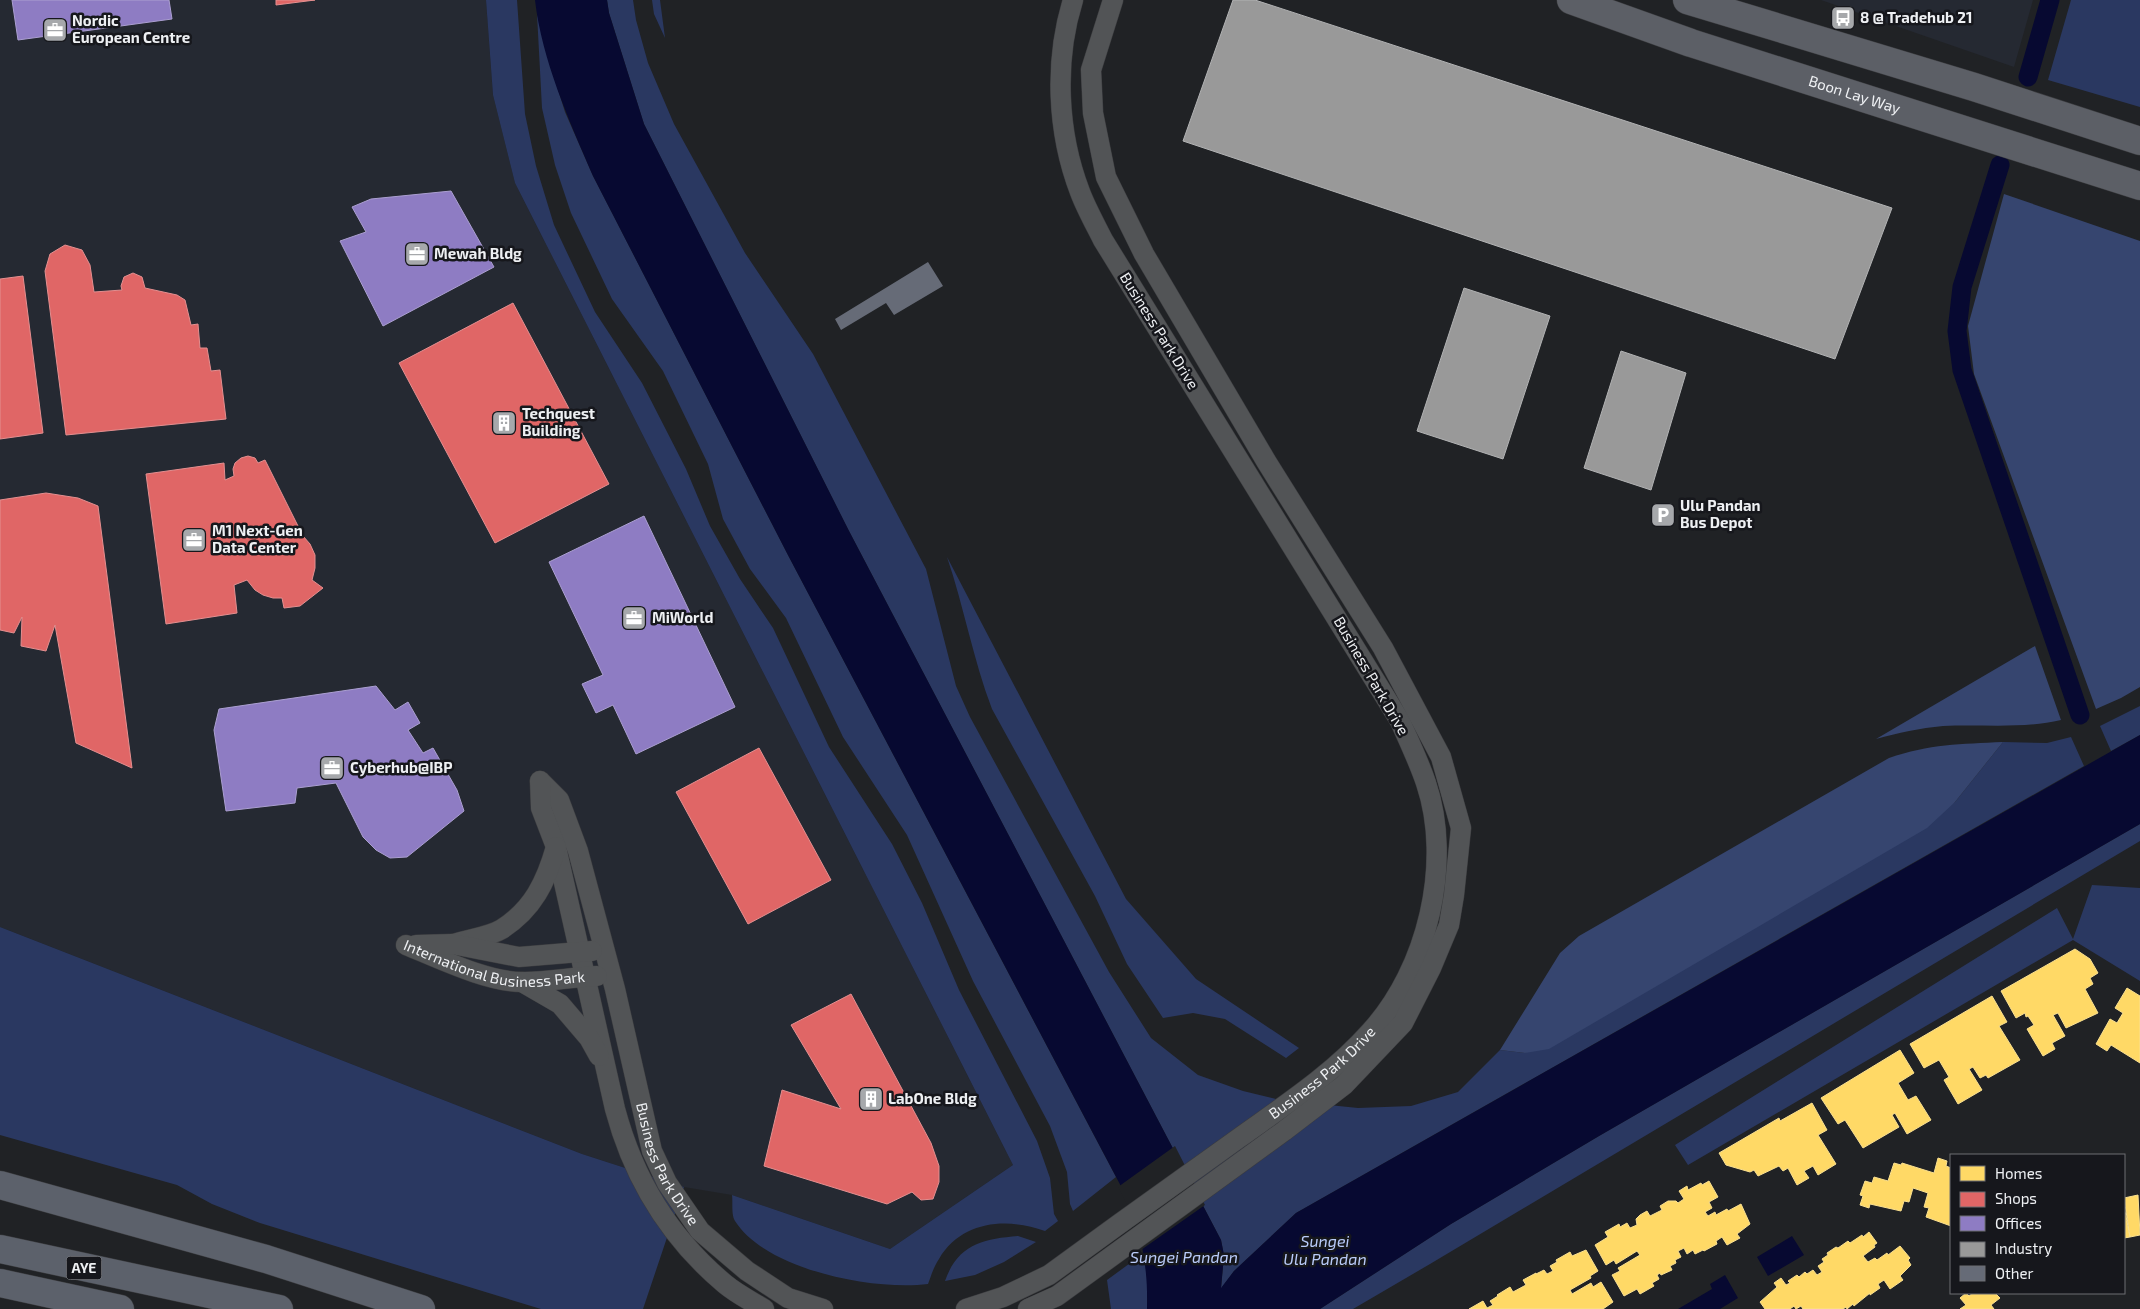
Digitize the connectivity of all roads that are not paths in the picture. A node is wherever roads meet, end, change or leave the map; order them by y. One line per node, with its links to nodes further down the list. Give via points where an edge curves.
1 (1073, 0): 23 (street, Business Park Drive, via 1068,16 1060,86 1063,127 1080,193 1103,240 1400,721 1427,784 1436,826 1436,867 1433,899 1416,960 1398,995 1372,1031 1318,1082 1049,1274 1003,1297)
2 (1113, 0): 24 (street, Business Park Drive, via 1091,70 1094,113 1106,177 1144,254 1266,461 1383,648 1441,757 1461,828 1449,925 1432,968 1403,1023 1344,1085 1284,1132 1057,1296)
3 (1571, 0): 6 (main road, Boon Lay Way, via 1691,43)
4 (1687, 0): 5 (main road)
5 (2140, 141)
6 (2140, 186)
7 (556, 847): 8 (street, via 549,872 533,902 500,930); 9 (street, International Business Park, via 541,808 540,781 559,800 578,851); 10 (street, International Business Park)
8 (452, 944): 10 (street, International Business Park, via 519,957); 13 (street, International Business Park, via 406,945 492,977)
9 (604, 950): 10 (street, International Business Park); 11 (street, Business Park Drive)
10 (580, 951): 12 (street, Business Park Drive)
11 (612, 976): 12 (street, International Business Park); 22 (street, Business Park Drive, via 652,1151 667,1183 700,1231 747,1271 788,1298)
12 (586, 977): 13 (street, International Business Park); 14 (street, Business Park Drive)
13 (522, 982): 14 (street, via 560,1004 589,1038)
14 (606, 1066): 21 (street, Business Park Drive, via 623,1139 636,1172 660,1214 686,1246 726,1285)
15 (0, 1185): 20 (highway, via 266,1259)
16 (0, 1249): 19 (highway, AYE)
17 (0, 1283): 18 (highway, AYE)
18 (120, 1309)
19 (279, 1309)
20 (421, 1309)
21 (764, 1309)
22 (823, 1309)
23 (966, 1309)
24 (1028, 1309)

